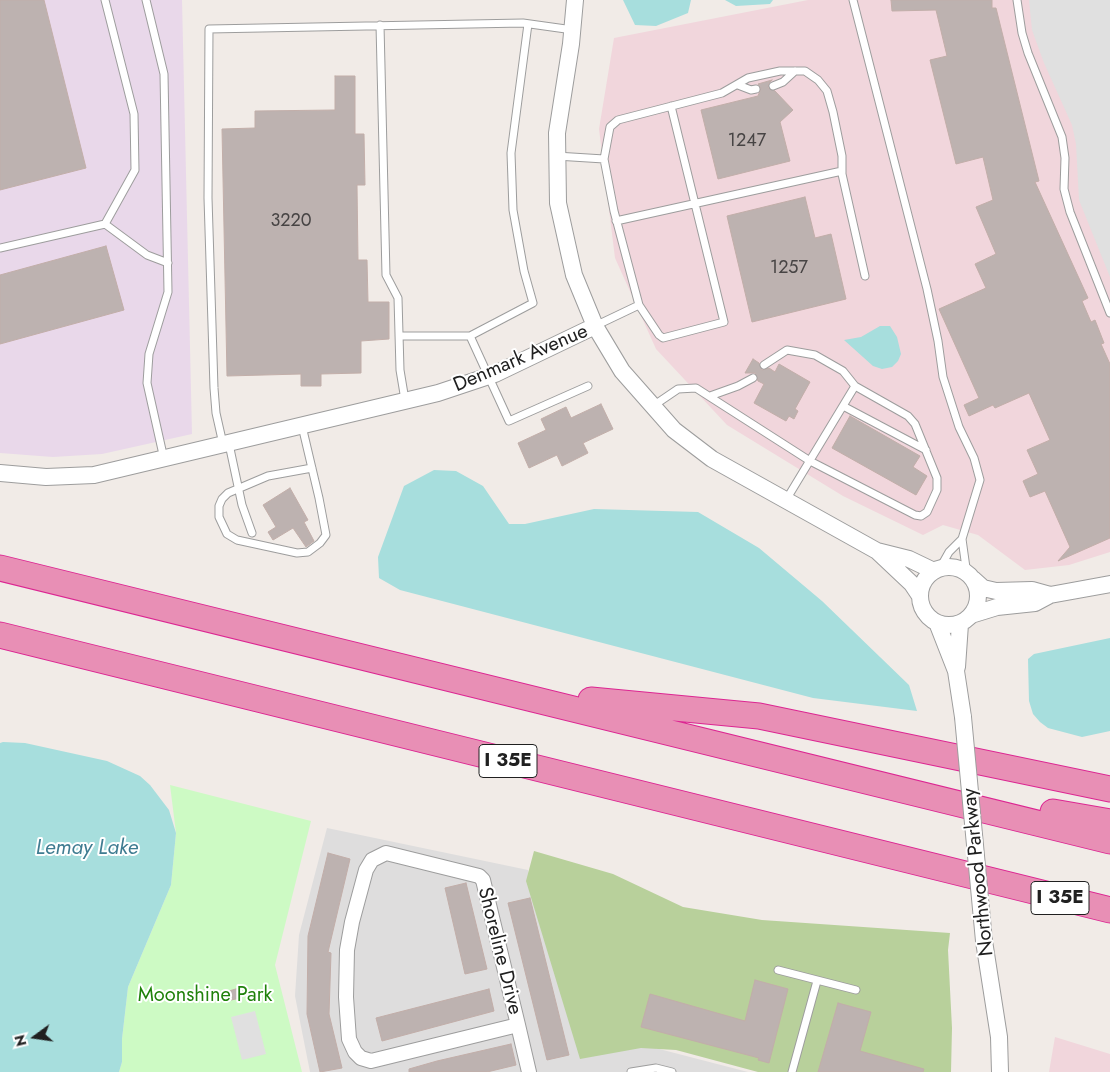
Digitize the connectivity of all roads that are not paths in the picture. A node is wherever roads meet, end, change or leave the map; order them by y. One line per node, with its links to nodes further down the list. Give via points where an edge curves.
1 (106, 0): 19 (lane, via 134,114 135,170)
2 (146, 0): 21 (lane, via 164,74)
3 (575, 0): 8 (street)
4 (853, 0): 47 (lane, via 927,289 943,377 980,480)
5 (1017, 0): 24 (lane, via 1030,61 1061,133 1065,158 1064,189 1070,212)
6 (528, 24): 7 (lane); 8 (lane); 27 (lane, via 511,153 513,210 533,303)
7 (380, 25): 26 (lane, via 386,275 398,298); 38 (lane, via 209,29 208,198 214,388 216,413)
8 (572, 30): 14 (street, via 561,95)
9 (795, 71): 10 (lane, via 756,76); 11 (lane); 16 (lane, via 805,71 827,91 842,156)
10 (738, 85): 12 (lane); 13 (lane)
11 (773, 86)
12 (756, 89)
13 (671, 106): 15 (lane, via 618,120 610,127); 17 (lane)
14 (556, 156): 15 (lane); 25 (street, via 558,203 565,241 574,275)
15 (604, 159): 18 (lane)
16 (842, 171): 17 (lane); 22 (lane)
17 (695, 203): 18 (lane); 23 (lane, via 724,322 663,338)
18 (616, 221): 23 (lane)
19 (105, 224): 20 (lane); 21 (lane, via 143,252)
20 (0, 248)
21 (168, 263): 40 (lane, via 168,292 149,354 147,383)
22 (865, 276)
23 (639, 305): 25 (lane)
24 (1110, 313)
25 (595, 326): 29 (street, Denmark Avenue); 36 (street, Denmark Avenue, via 622,371)
26 (399, 336): 27 (lane); 34 (lane)
27 (470, 336): 29 (lane)
28 (764, 366): 32 (lane, via 787,350 816,355 843,370)
29 (488, 377): 31 (lane, via 509,421); 34 (street, Denmark Avenue)
30 (753, 378): 33 (lane)
31 (588, 386)
32 (855, 386): 35 (lane); 39 (lane, via 908,416)
33 (710, 396): 36 (lane, via 696,388 678,389); 41 (lane)
34 (405, 401): 37 (street, Denmark Avenue)
35 (843, 406): 39 (lane); 41 (lane)
36 (652, 407): 45 (street, Denmark Avenue, via 674,430 712,459)
37 (302, 426): 38 (street, Denmark Avenue); 42 (lane)
38 (226, 444): 40 (street, Denmark Avenue); 44 (lane)
39 (927, 450): 41 (lane, via 937,478 937,490 922,516)
40 (164, 459): 43 (street, Denmark Avenue, via 94,475 46,477)
41 (810, 461): 45 (lane)
42 (312, 468): 44 (lane, via 268,476); 44 (lane, via 326,535 308,552 260,546 227,534 219,517 219,506 228,493)
43 (0, 473)
44 (239, 490): 46 (lane)
45 (786, 501): 48 (street, Denmark Avenue)
46 (252, 533)
47 (962, 539): 50 (lane); 51 (lane)
48 (878, 551): 50 (street, Denmark Avenue); 54 (street, Denmark Avenue)
49 (0, 568): 59 (highway)
50 (937, 569): 51 (street, via 958,568); 54 (street, via 927,576)
51 (970, 577): 53 (street, via 983,588 996,591 1032,590); 55 (street, via 979,596 975,611)
52 (1110, 584): 53 (street)
53 (1050, 595): 55 (street, via 1035,603 997,607)
54 (920, 596): 56 (street, via 923,612)
55 (966, 620): 56 (street); 58 (street, Northwood Parkway)
56 (938, 625): 58 (street, Northwood Parkway)
57 (0, 635): 64 (highway, I 35E)
58 (956, 671): 75 (street, Northwood Parkway, bridge, via 984,941 999,1037)
59 (507, 692): 60 (highway); 61 (highway, via 759,716)
60 (842, 775): 62 (highway); 63 (highway)
61 (1110, 789)
62 (1110, 822)
63 (1110, 841)
64 (1015, 887): 65 (highway, I 35E); 66 (highway)
65 (1110, 910)
66 (1110, 922)
67 (778, 970): 68 (lane)
68 (817, 981): 69 (lane); 74 (lane)
69 (856, 990)
70 (518, 1025): 70 (street, Shoreline Drive, via 480,876 386,853 372,860 364,878 347,950 346,997 350,1039 355,1052 371,1061); 71 (street, Shoreline Drive)
71 (529, 1072)
72 (631, 1072): 73 (lane, via 656,1068)
73 (672, 1072)
74 (792, 1072)
75 (1000, 1072)

